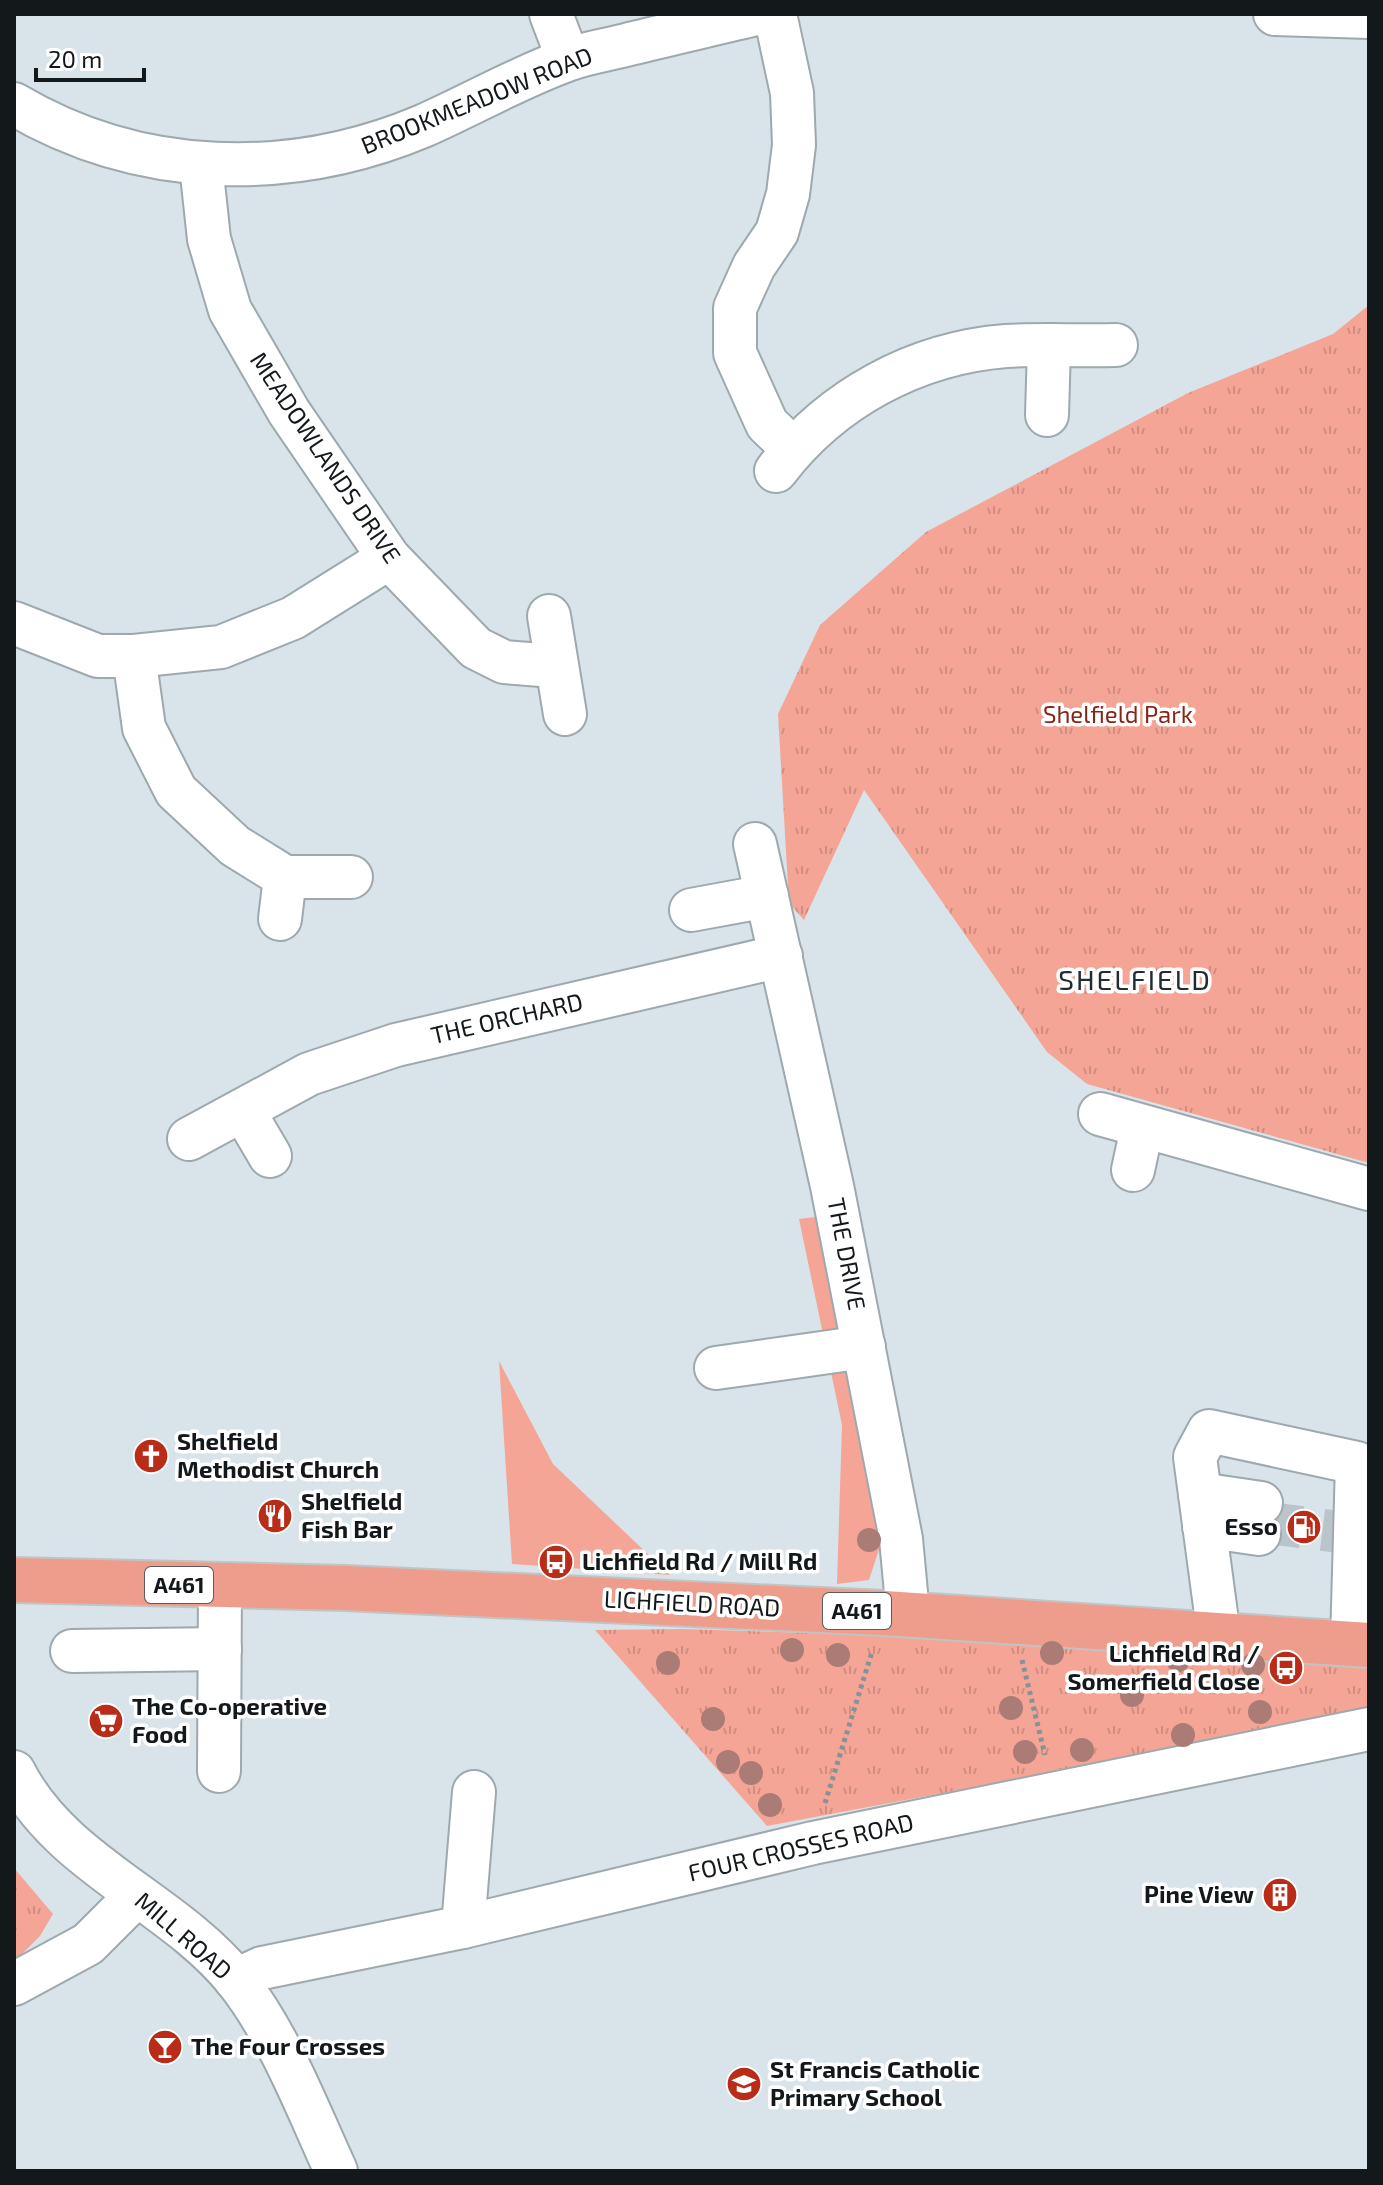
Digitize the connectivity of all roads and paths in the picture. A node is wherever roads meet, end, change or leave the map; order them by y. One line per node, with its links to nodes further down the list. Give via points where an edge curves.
1 (551, 14): 6 (street)
2 (756, 14): 6 (street, BROOKMEADOW ROAD)
3 (775, 14): 10 (street, via 792,93 794,145 777,232 735,308 735,353 784,460 836,410 886,378 953,354 1007,346)
4 (1275, 14): 5 (street)
5 (1369, 17)
6 (568, 59): 8 (street, BROOKMEADOW ROAD, via 421,127 338,155 253,166)
7 (14, 104): 8 (street, BROOKMEADOW ROAD, via 44,122 124,151)
8 (201, 165): 12 (street, MEADOWLANDS DRIVE, via 209,239 230,310 289,412)
9 (1116, 345): 10 (street)
10 (1049, 347): 11 (street)
11 (1047, 415)
12 (389, 558): 15 (street, via 293,618 221,647); 16 (street, MEADOWLANDS DRIVE, via 476,648 504,662)
13 (549, 616): 16 (street)
14 (14, 623): 15 (street, via 98,656)
15 (134, 656): 19 (street, via 144,728 176,791 235,846)
16 (554, 666): 17 (street)
17 (565, 714)
18 (755, 844): 21 (street, THE DRIVE)
19 (285, 877): 20 (street); 23 (street)
20 (351, 877)
21 (767, 896): 22 (street); 24 (street, THE DRIVE)
22 (691, 910)
23 (280, 919)
24 (781, 956): 25 (street, THE ORCHARD, via 396,1045 309,1074); 32 (street, THE DRIVE)
25 (243, 1110): 28 (street, THE ORCHARD); 29 (street)
26 (1100, 1114): 27 (street)
27 (1142, 1128): 30 (street); 31 (street)
28 (189, 1139)
29 (270, 1156)
30 (1133, 1170)
31 (1369, 1189)
32 (864, 1347): 33 (street); 38 (street, THE DRIVE, via 901,1539)
33 (716, 1368)
34 (1203, 1519): 35 (street); 40 (street); 41 (street, via 1195,1457 1209,1431 1357,1463 1351,1538)
35 (1260, 1527)
36 (14, 1580): 37 (highway, LICHFIELD ROAD / A461)
37 (220, 1586): 38 (highway, LICHFIELD ROAD / A461); 42 (street)
38 (896, 1613): 39 (highway, LICHFIELD ROAD / A461); 49 (path)
39 (1013, 1622): 40 (highway, LICHFIELD ROAD / A461); 48 (path)
40 (1219, 1636): 41 (highway, LICHFIELD ROAD / A461)
41 (1360, 1644)
42 (220, 1649): 43 (street); 45 (street)
43 (72, 1651)
44 (1369, 1729): 48 (street, FOUR CROSSES ROAD)
45 (219, 1771)
46 (14, 1772): 50 (street, MILL ROAD, via 25,1794)
47 (474, 1792): 51 (street)
48 (1055, 1795): 49 (street, FOUR CROSSES ROAD)
49 (813, 1843): 51 (street, FOUR CROSSES ROAD)
50 (137, 1895): 52 (street, MILL ROAD); 53 (street, via 88,1944)
51 (463, 1927): 52 (street, FOUR CROSSES ROAD, via 262,1968)
52 (236, 1980): 54 (street, MILL ROAD, via 268,2030)
53 (14, 1984)
54 (336, 2171)

